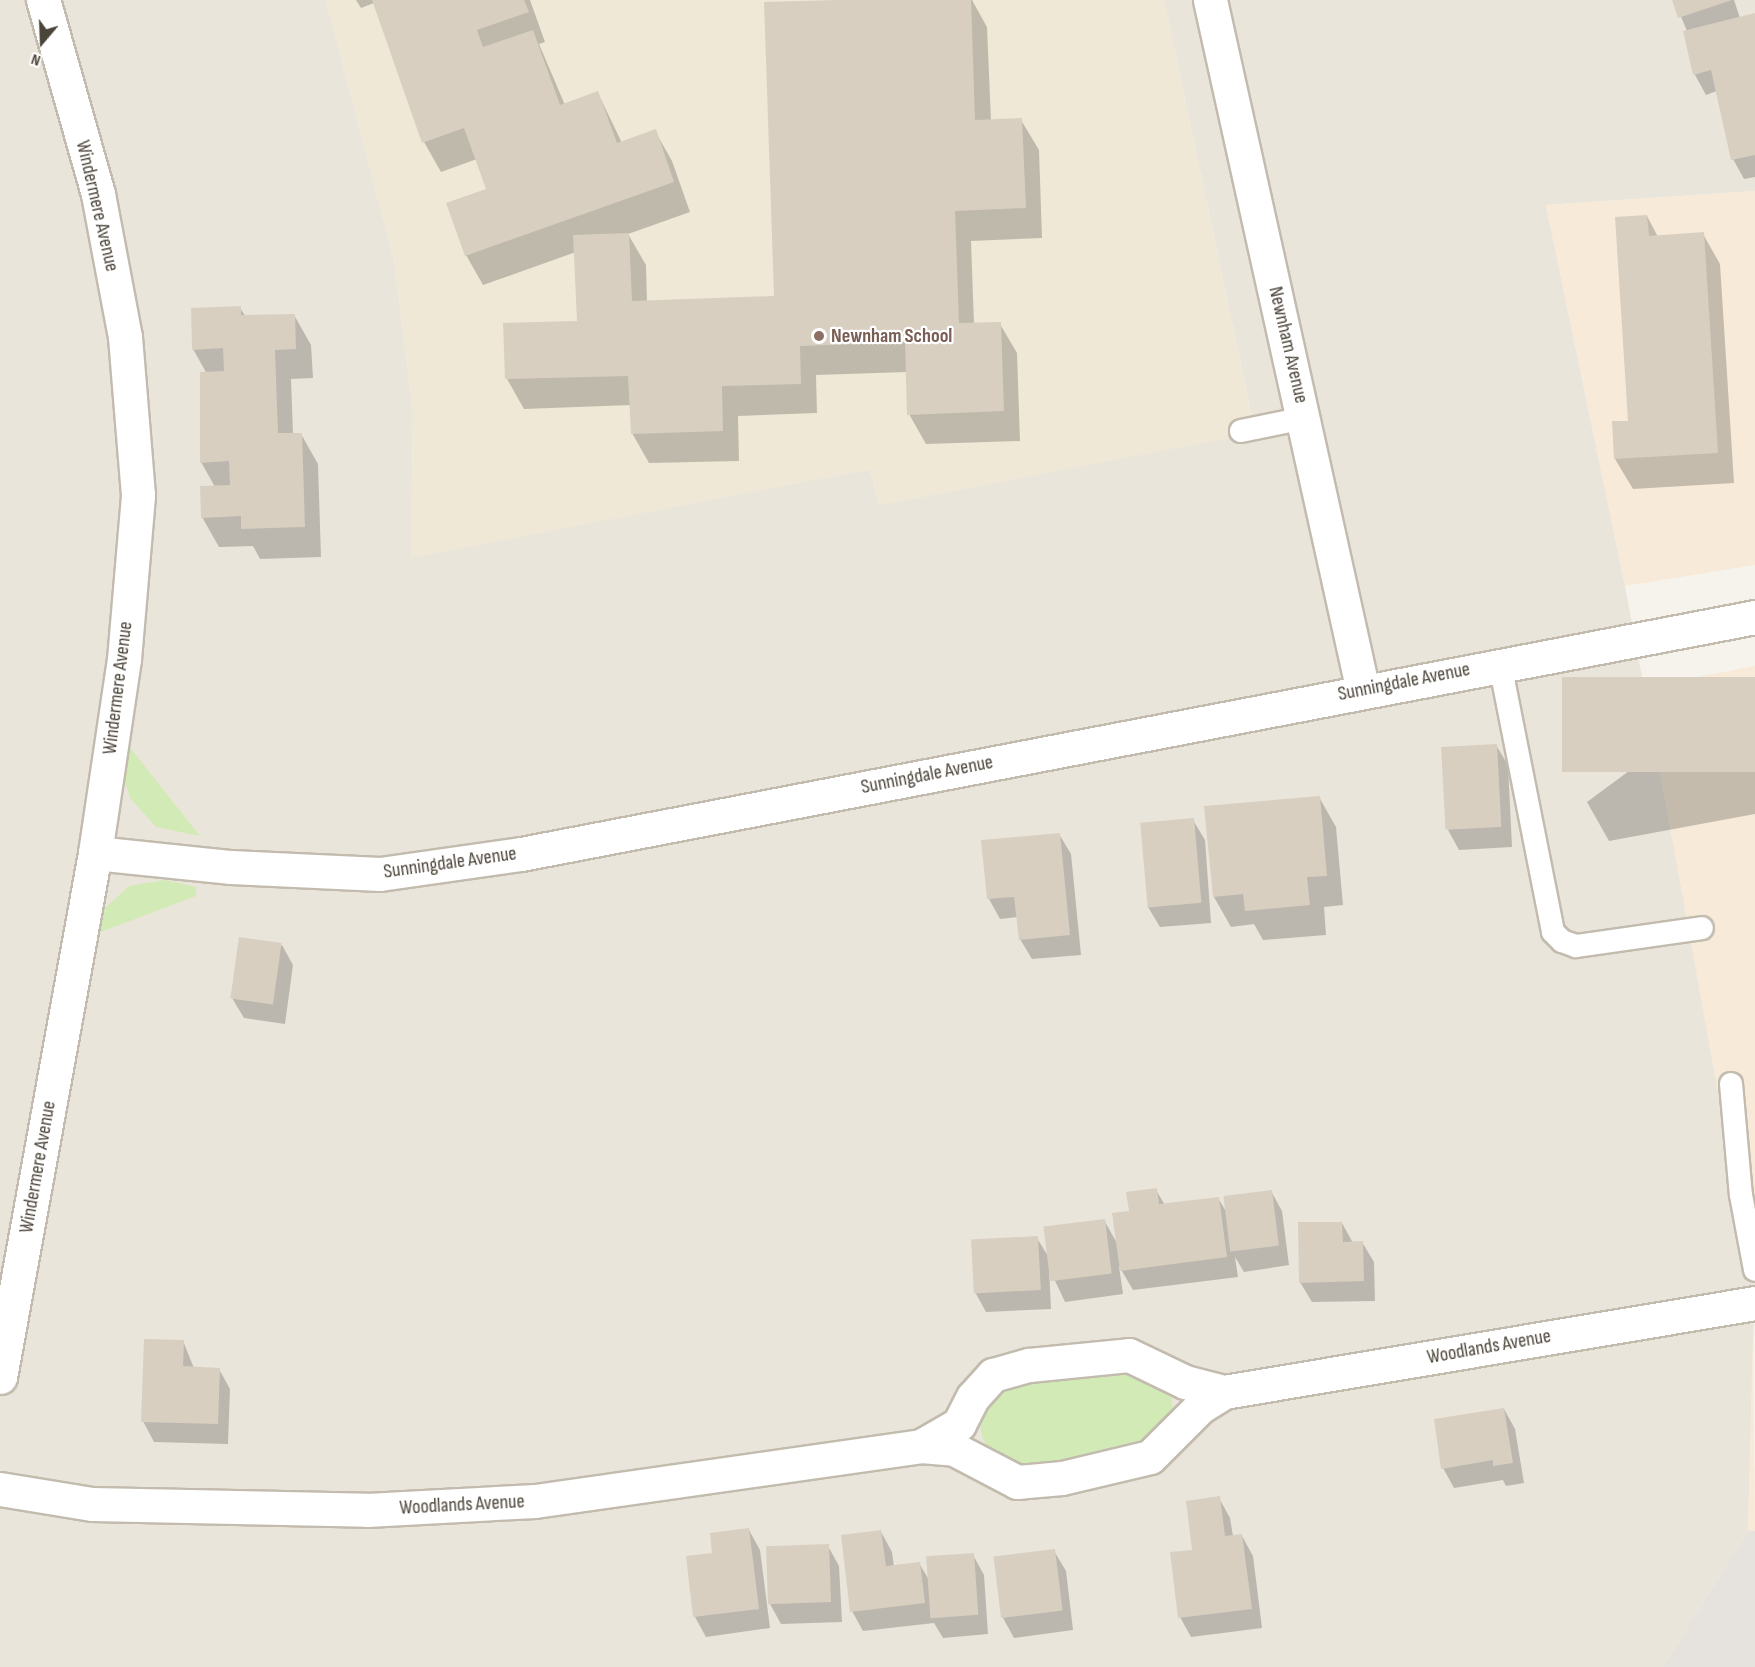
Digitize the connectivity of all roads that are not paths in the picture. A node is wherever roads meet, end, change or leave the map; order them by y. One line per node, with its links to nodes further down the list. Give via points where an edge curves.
1 (43, 0): 8 (street, Windermere Avenue, via 98,194 125,337 138,495 124,659)
2 (1210, 0): 3 (street, Newnham Avenue)
3 (1305, 418): 4 (lane); 7 (street, Newnham Avenue)
4 (1241, 431)
5 (1755, 617): 6 (street, Sunningdale Avenue)
6 (1500, 664): 7 (street, Sunningdale Avenue); 9 (lane, via 1553,932 1562,941 1576,946)
7 (1363, 691): 8 (street, Sunningdale Avenue, via 521,854 380,874 231,867)
8 (94, 853): 13 (street, Windermere Avenue)
9 (1702, 928)
10 (1731, 1084): 11 (lane, via 1741,1195)
11 (1755, 1270)
12 (1755, 1303): 14 (street, Woodlands Avenue)
13 (0, 1377)
14 (1224, 1392): 15 (street, Woodlands Avenue, via 1200,1407 1150,1457 1062,1478 1017,1482 954,1449); 15 (street, Woodlands Avenue, via 1185,1382 1129,1354 1029,1365 993,1375 973,1397 959,1424)
15 (921, 1446): 16 (street, Woodlands Avenue, via 535,1501 367,1510 92,1504)
16 (0, 1489)

